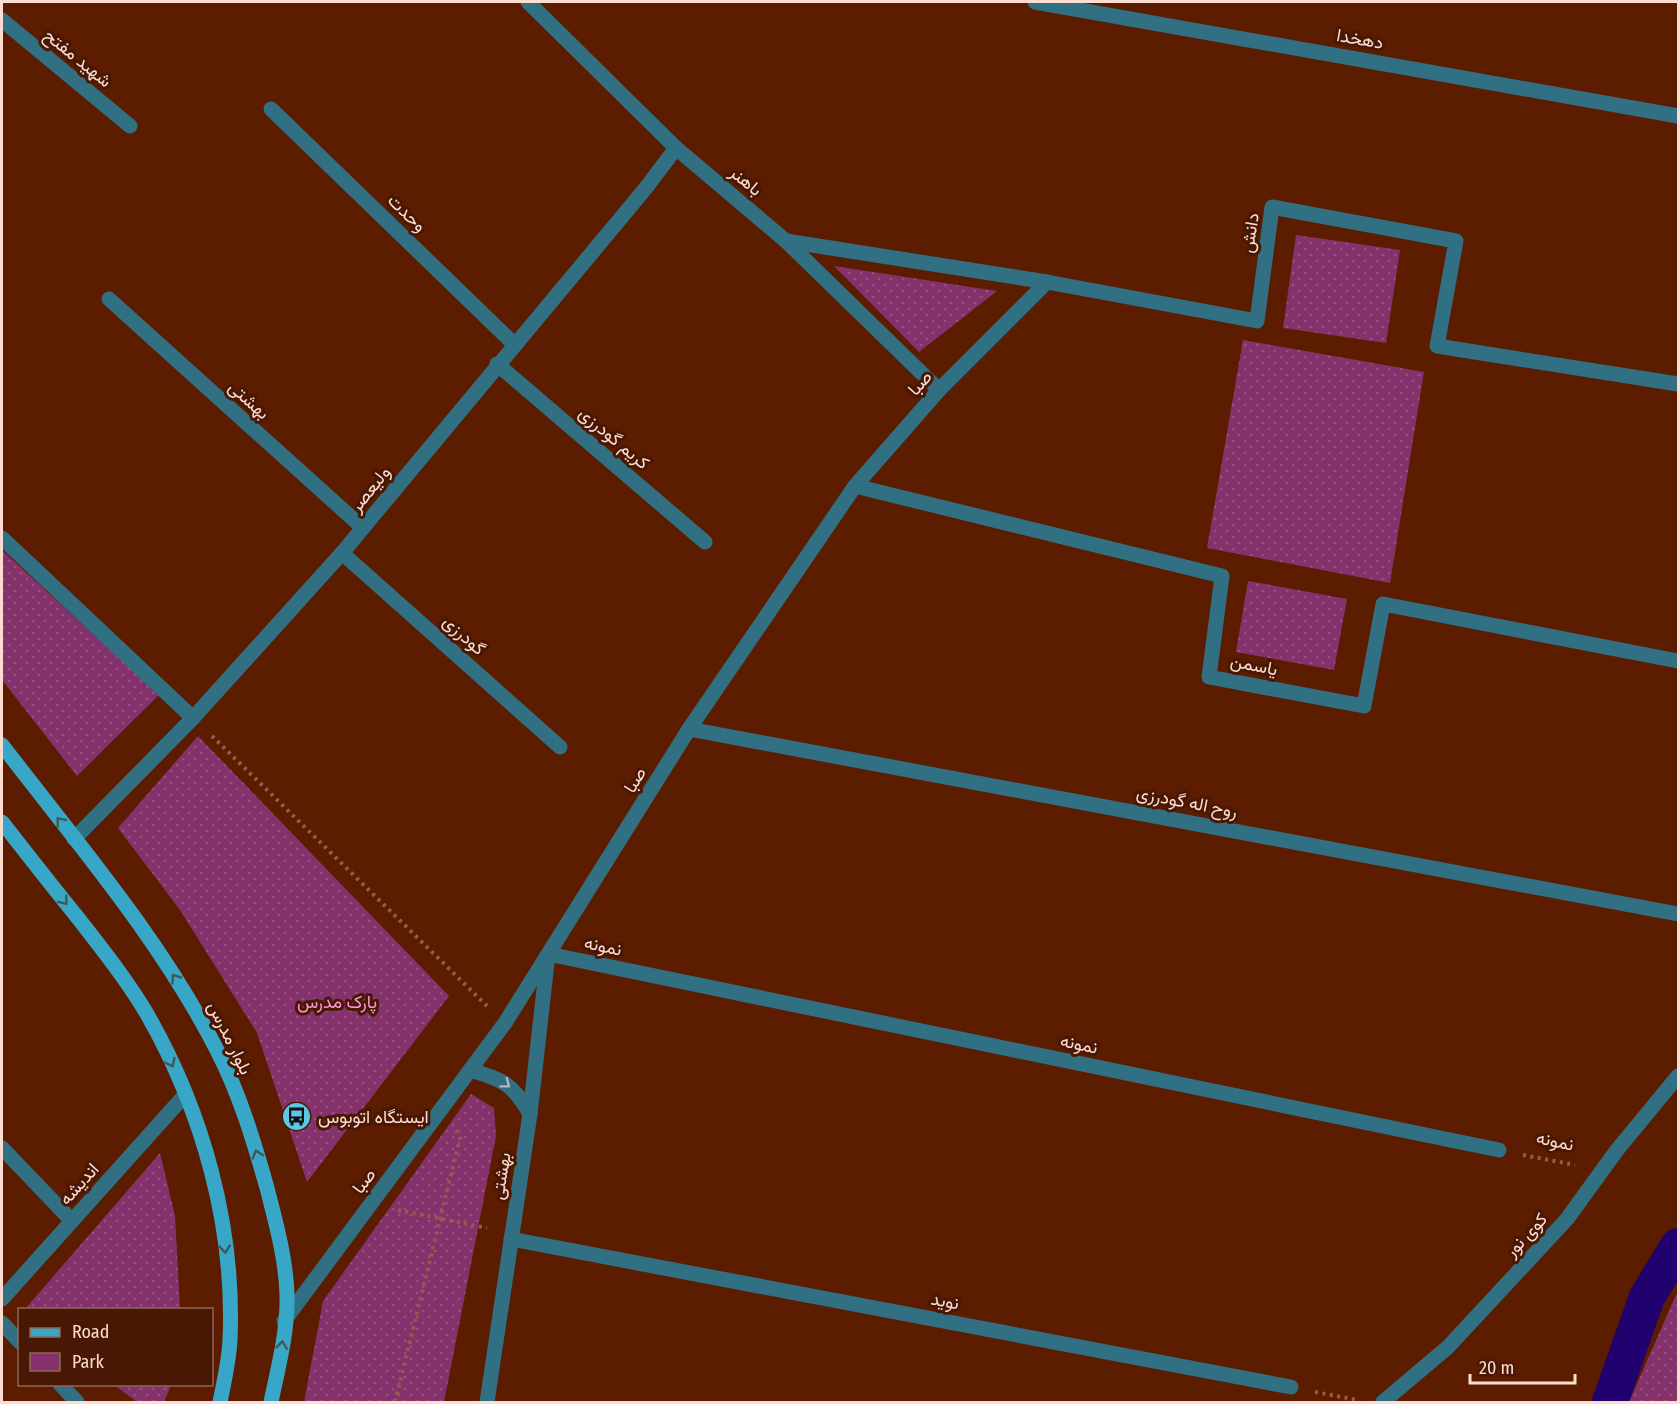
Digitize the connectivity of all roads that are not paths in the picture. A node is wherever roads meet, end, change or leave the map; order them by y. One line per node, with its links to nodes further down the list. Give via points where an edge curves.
1 (528, 2): 7 (street, باهنر)
2 (1035, 2): 5 (street, دهخدا)
3 (2, 20): 6 (street, شهید مفتح)
4 (271, 109): 11 (street, وحدت)
5 (1678, 116)
6 (130, 126)
7 (676, 148): 8 (street, باهنر); 11 (street, ولیعصر)
8 (786, 241): 9 (street, دانش); 14 (street, باهنر)
9 (1047, 282): 13 (street, دانش, via 1257,321 1272,207 1456,242 1437,346); 14 (street, صبا)
10 (110, 300): 16 (street, بهشتی)
11 (515, 345): 12 (street, ولیعصر)
12 (497, 364): 16 (street, ولیعصر); 18 (street, کریم گودرزی)
13 (1678, 384)
14 (939, 390): 15 (street, صبا)
15 (855, 486): 20 (street, یاسمن, via 1222,576 1209,677 1364,706 1383,604); 22 (street, صبا)
16 (363, 528): 19 (street, ولیعصر)
17 (2, 538): 21 (street)
18 (705, 542)
19 (342, 553): 21 (street, ولیعصر); 24 (street, گودرزی)
20 (1678, 661)
21 (193, 718): 26 (street, ولیعصر)
22 (689, 729): 27 (street, روح اله گودرزی); 28 (street, صبا)
23 (2, 745): 26 (main road, بلوار مدرس, one-way to 23)
24 (560, 747)
25 (2, 822): 31 (main road, one-way to 31, via 127,983 147,1014)
26 (74, 839): 38 (main road, بلوار مدرس, one-way to 26, via 287,1296 283,1257 272,1209 247,1121 219,1054 184,990)
27 (1678, 914)
28 (548, 954): 29 (street, صبا); 32 (street, بهشتی); 34 (street, نمونه)
29 (470, 1070): 32 (street, one-way to 32, via 497,1078 519,1094); 38 (street, صبا)
30 (1678, 1076): 47 (street, کوی نور, via 1567,1220 1448,1347)
31 (185, 1095): 35 (street, اندیشه); 44 (main road, one-way to 44, via 212,1170 222,1219 230,1339)
32 (530, 1114): 36 (street, بهشتی)
33 (2, 1148): 35 (street)
34 (1499, 1150)
35 (72, 1221): 37 (street, اندیشه)
36 (512, 1236): 42 (street, نوید); 46 (street, بهشتی)
37 (2, 1299)
38 (284, 1321): 45 (main road, بلوار مدرس, one-way to 38)
39 (2, 1323): 40 (street)
40 (18, 1340)
41 (62, 1386): 43 (street)
42 (1291, 1387)
43 (77, 1402)
44 (220, 1402)
45 (271, 1402)
46 (487, 1402)
47 (1383, 1402)

